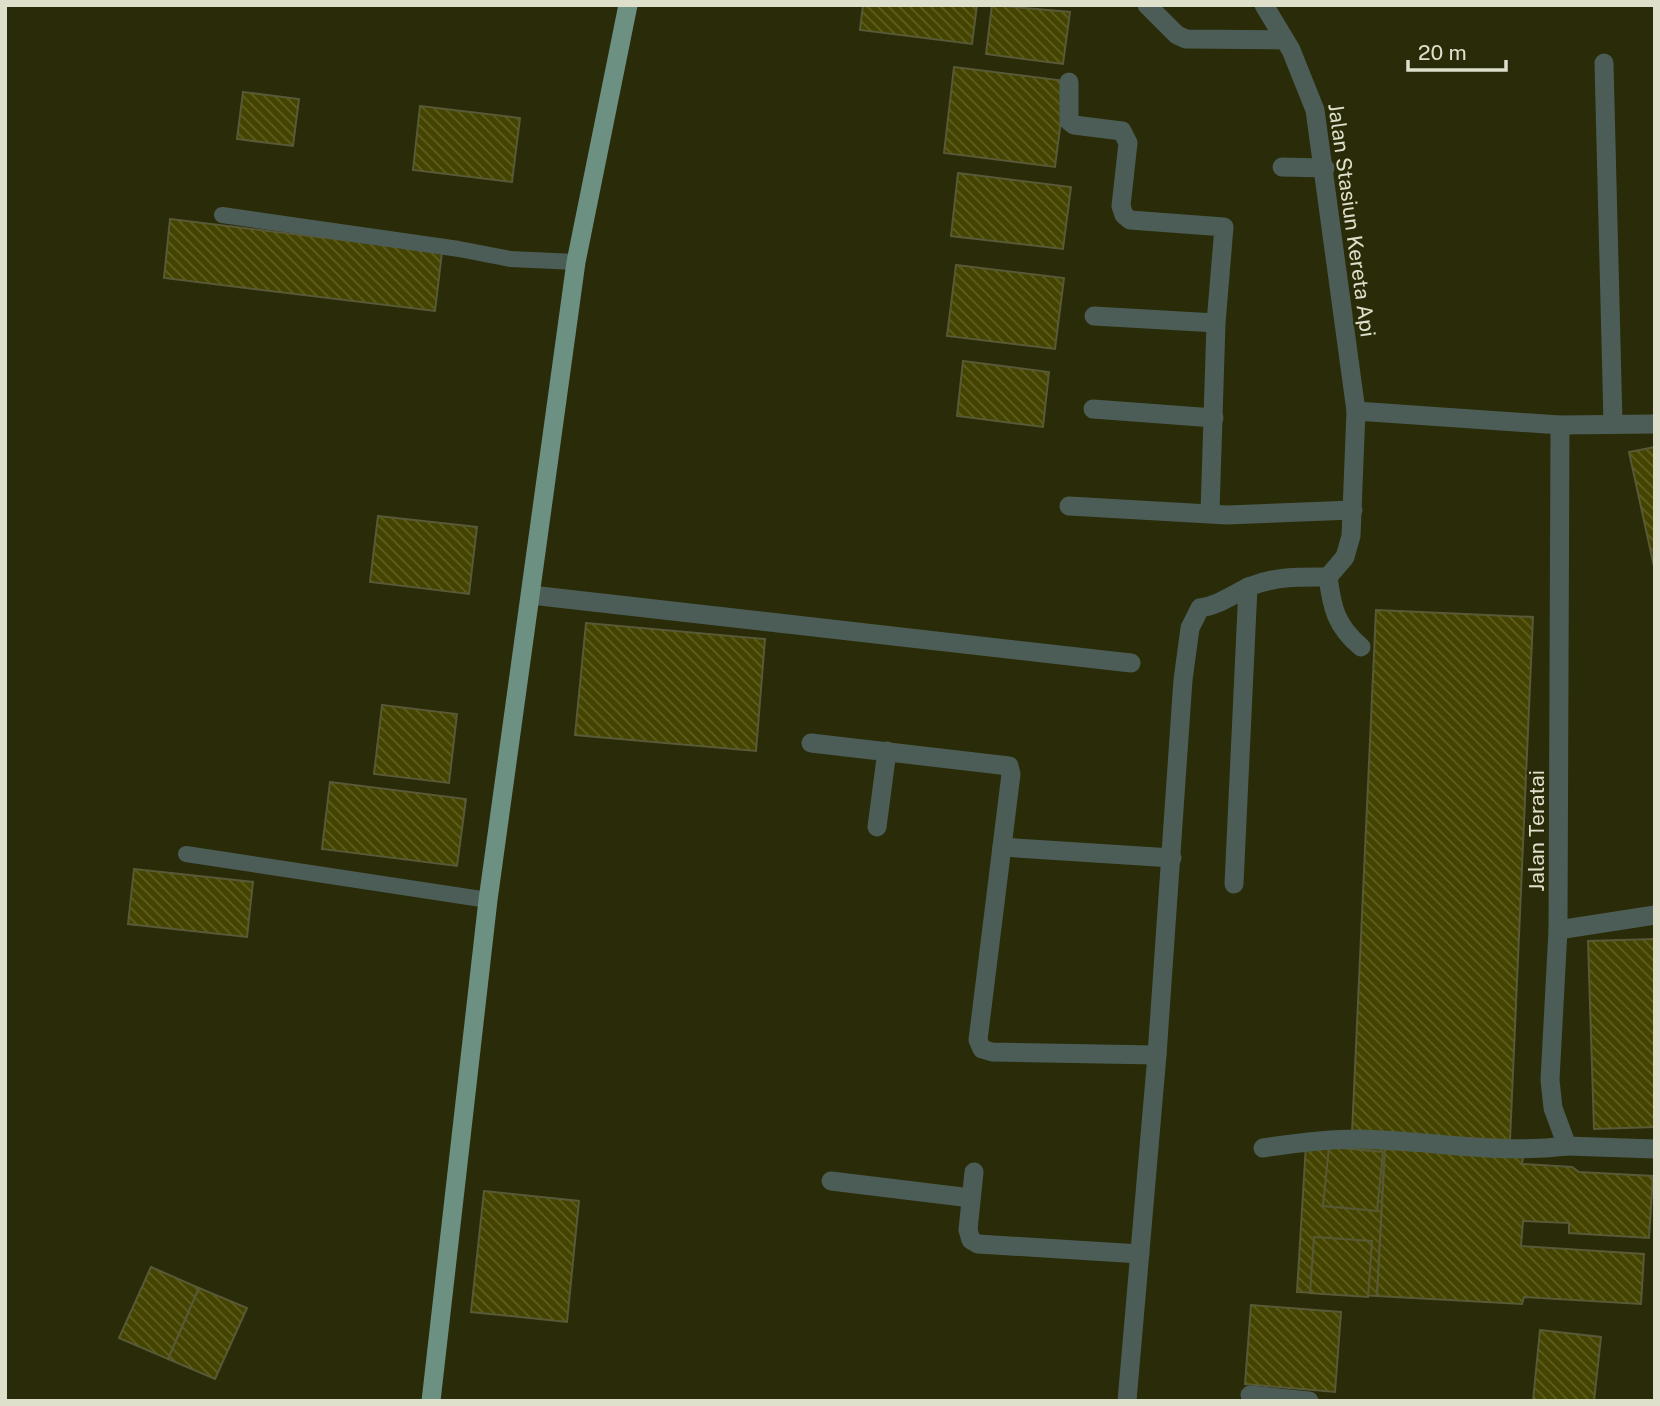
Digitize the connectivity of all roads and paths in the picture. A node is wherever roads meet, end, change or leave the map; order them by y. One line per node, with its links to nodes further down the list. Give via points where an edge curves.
1 (628, 5): 10 (main road)
2 (1147, 5): 4 (street, via 1185,39)
3 (1264, 5): 4 (street, Jalan Stasiun Kereta Api)
4 (1285, 40): 8 (street, Jalan Stasiun Kereta Api, via 1315,110)
5 (1604, 63): 16 (street)
6 (1069, 82): 12 (street, via 1069,121 1122,131 1128,143 1124,215 1130,220 1224,227)
7 (1282, 167): 8 (street)
8 (1325, 168): 14 (street, Jalan Stasiun Kereta Api)
9 (222, 215): 10 (lane, via 510,259)
10 (576, 262): 24 (main road)
11 (1094, 316): 12 (street)
12 (1216, 323): 15 (street)
13 (1093, 409): 15 (street)
14 (1356, 411): 18 (street); 20 (street, Jalan Stasiun Kereta Api)
15 (1214, 418): 21 (street)
16 (1613, 423): 17 (street); 18 (street)
17 (1655, 424)
18 (1560, 425): 36 (street, Jalan Teratai)
19 (1069, 506): 21 (street)
20 (1353, 510): 21 (street); 22 (street, Jalan Stasiun Kereta Api, via 1345,557)
21 (1210, 512)
22 (1328, 577): 23 (street, via 1285,577); 25 (street, via 1333,613)
23 (1248, 587): 32 (street, via 1218,605 1200,608 1190,628); 33 (street)
24 (531, 595): 26 (street); 34 (main road)
25 (1361, 647)
26 (1131, 663)
27 (811, 743): 28 (street)
28 (887, 751): 29 (street); 30 (street, via 1009,766)
29 (877, 827)
30 (1002, 847): 32 (street); 37 (street, via 978,1040 982,1049)
31 (186, 853): 34 (lane)
32 (1172, 858): 37 (street)
33 (1234, 884)
34 (488, 900): 46 (main road)
35 (1655, 915): 36 (street)
36 (1558, 930): 38 (street, Jalan Teratai, via 1550,1080 1553,1108)
37 (1157, 1055): 44 (street)
38 (1567, 1146): 39 (street, via 1502,1151 1361,1139); 40 (street)
39 (1263, 1148)
40 (1655, 1149)
41 (974, 1172): 43 (street)
42 (831, 1181): 43 (street)
43 (971, 1198): 44 (street, via 968,1230 978,1244)
44 (1140, 1254): 47 (street)
45 (1250, 1395): 48 (street)
46 (431, 1401)
47 (1127, 1401)
48 (1308, 1401)

